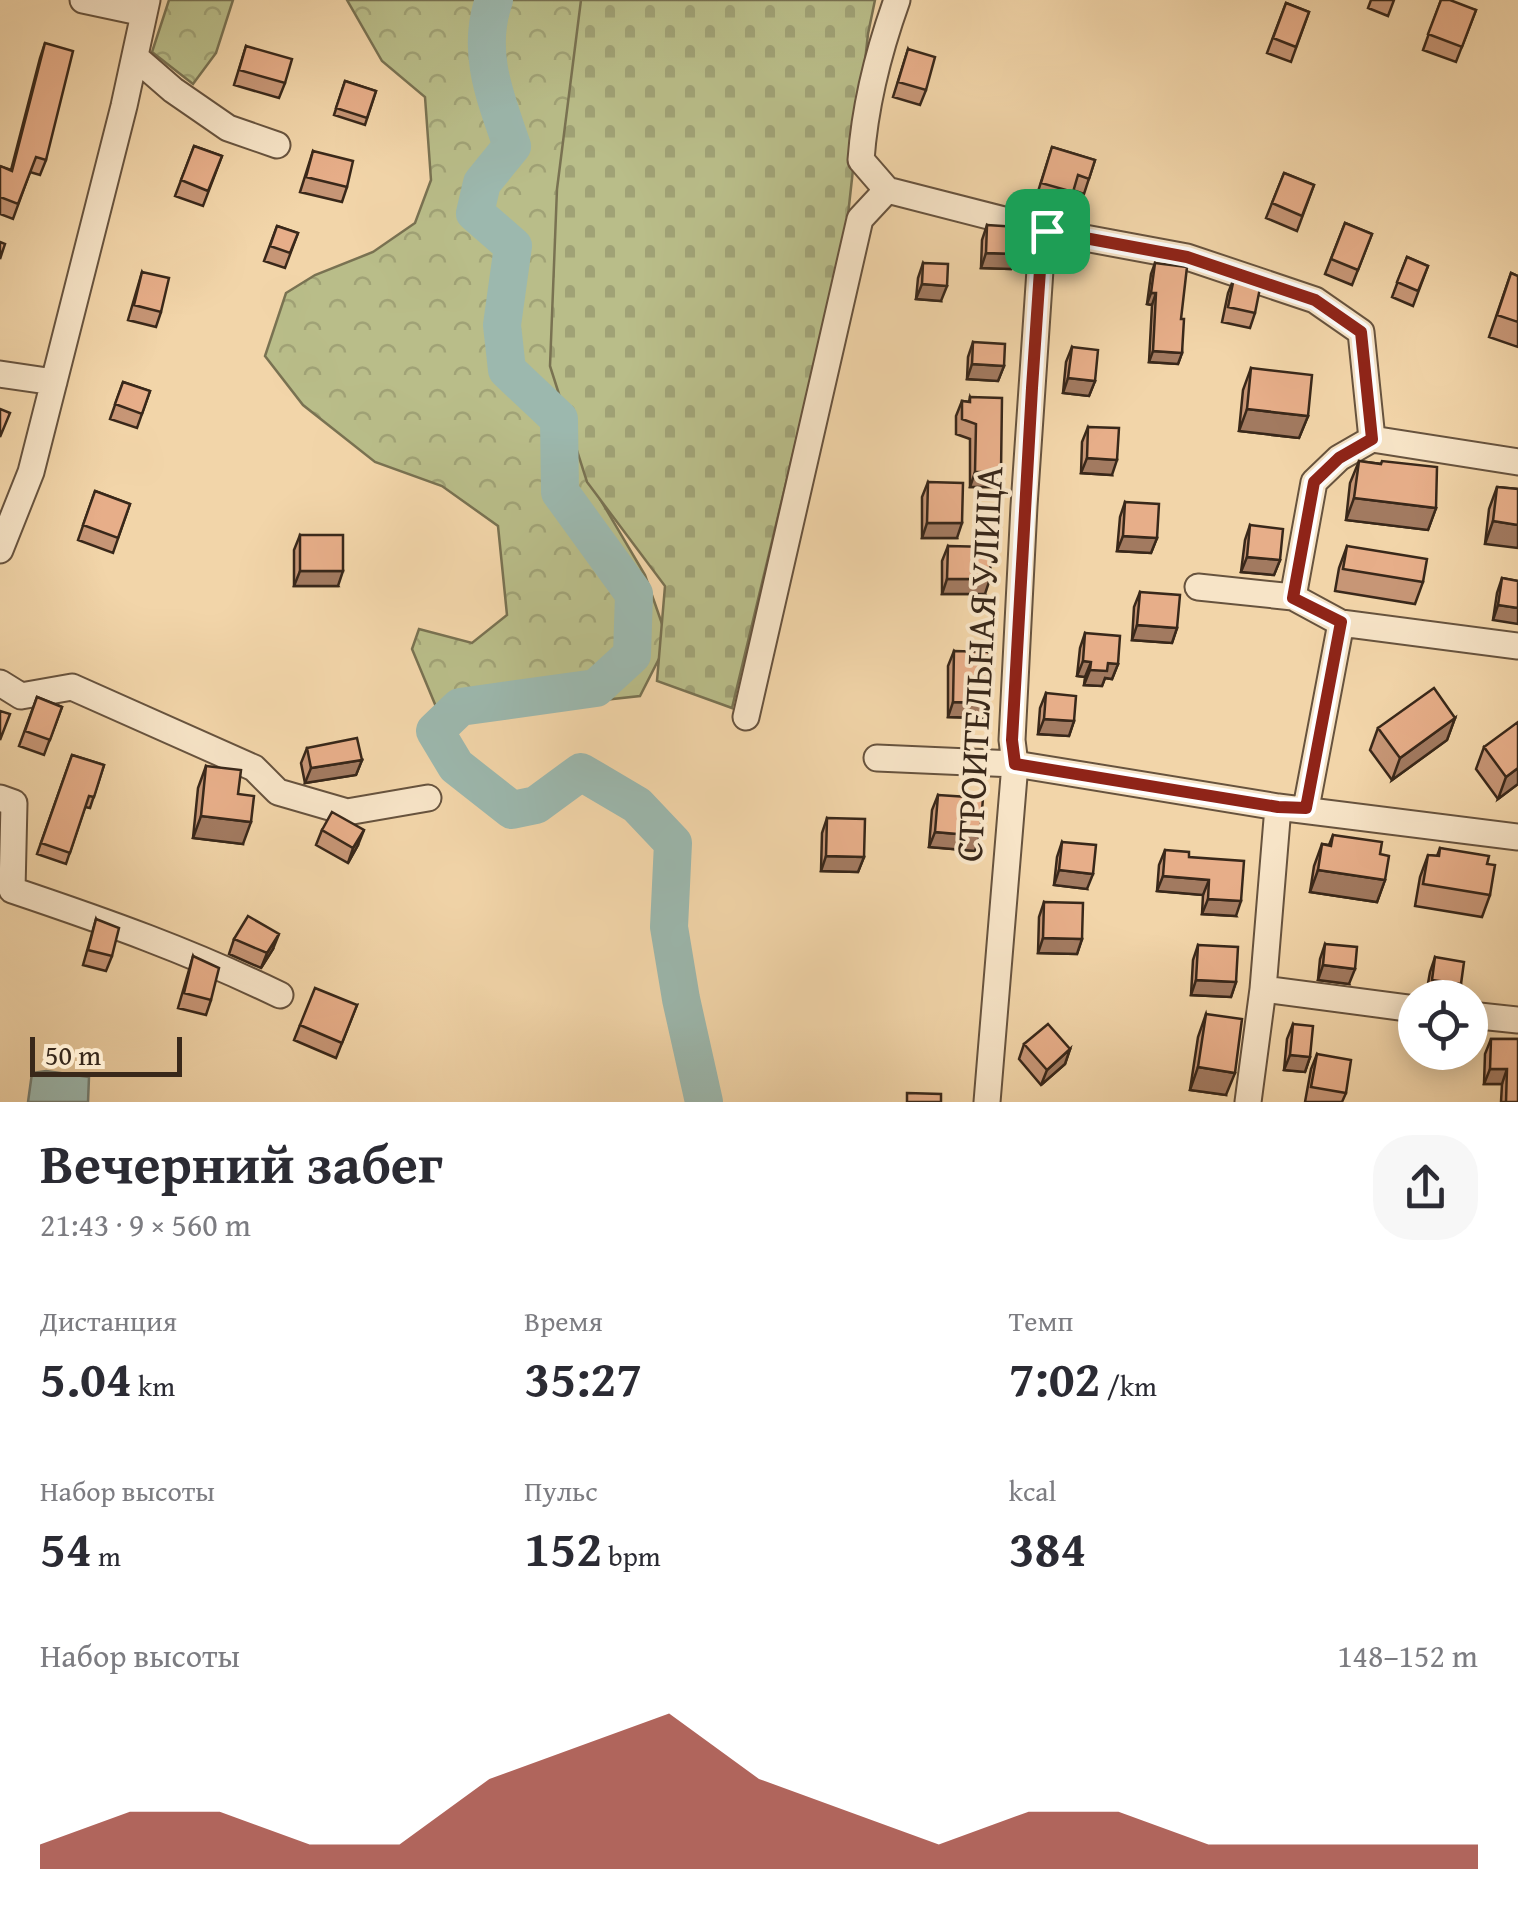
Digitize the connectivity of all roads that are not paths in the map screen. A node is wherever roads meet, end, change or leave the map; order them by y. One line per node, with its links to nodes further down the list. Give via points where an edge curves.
1 (83, 0): 3 (street)
2 (897, 0): 6 (street, via 865,110 861,160)
3 (145, 7): 4 (street)
4 (135, 57): 5 (street, via 228,128); 9 (street)
5 (277, 145)
6 (887, 190): 7 (street); 18 (street, via 860,219)
7 (1047, 231): 10 (street, via 1187,257 1315,300 1361,332); 20 (street, СТРОИТЕЛЬНАЯ УЛИЦА, via 1024,506)
8 (0, 374): 9 (street)
9 (54, 382): 12 (street, via 31,472)
10 (1372, 439): 11 (street); 14 (street, via 1314,482)
11 (1518, 462)
12 (0, 550)
13 (1198, 587): 14 (street)
14 (1293, 598): 15 (street)
15 (1341, 622): 16 (street); 24 (street)
16 (1518, 646)
17 (0, 683): 22 (street, via 21,696 72,687 254,768 278,792 347,812)
18 (746, 717)
19 (876, 758): 20 (street)
20 (1015, 764): 23 (street); 31 (street, СТРОИТЕЛЬНАЯ УЛИЦА)
21 (0, 798): 27 (street, via 14,803 12,890 136,931)
22 (428, 798)
23 (1278, 807): 24 (street); 26 (street)
24 (1306, 808): 25 (street)
25 (1518, 837)
26 (1263, 989): 28 (street); 32 (street)
27 (280, 995)
28 (1398, 1007)
29 (1488, 1016): 30 (street)
30 (1518, 1020)
31 (987, 1102)
32 (1248, 1102)

